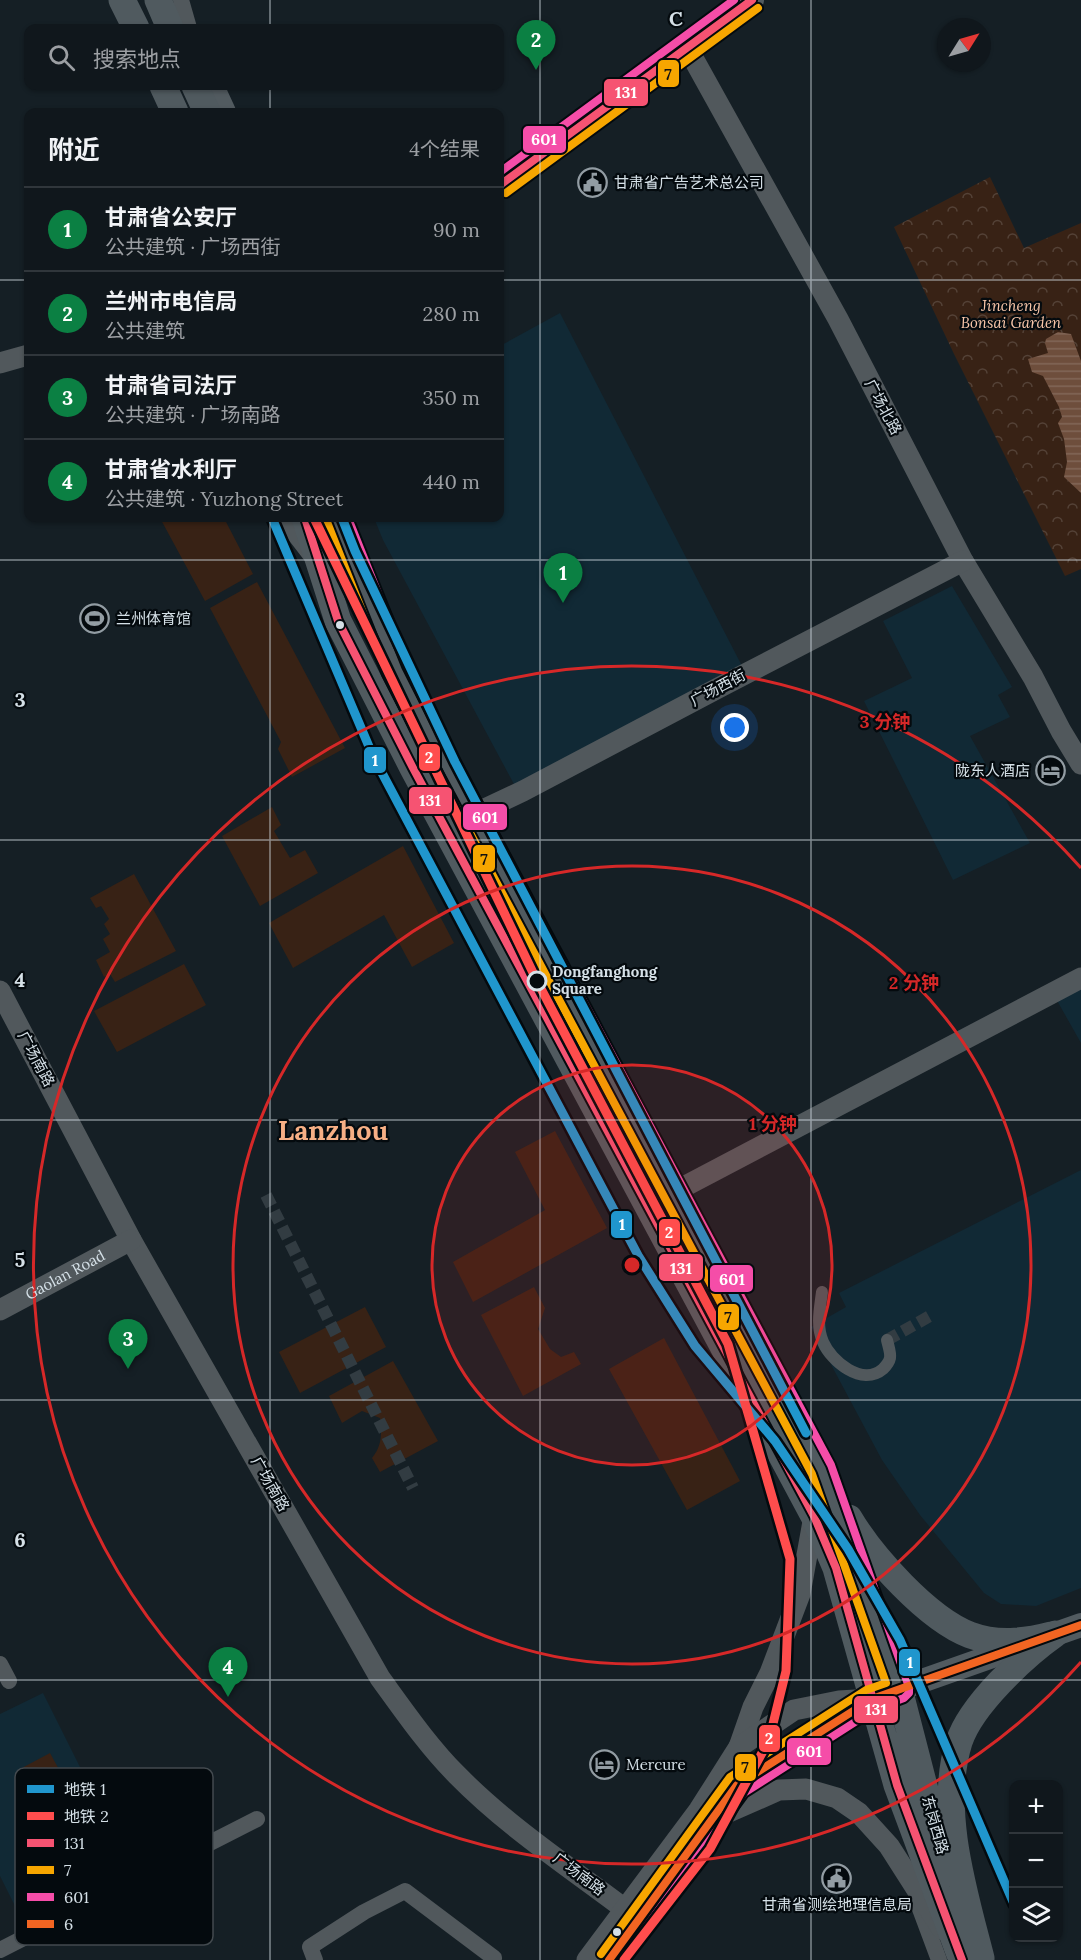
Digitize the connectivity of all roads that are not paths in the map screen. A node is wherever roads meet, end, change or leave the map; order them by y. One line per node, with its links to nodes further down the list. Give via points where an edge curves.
1 (122, 0): 6 (main road)
2 (158, 0): 7 (main road)
3 (163, 0): 8 (main road)
4 (181, 0): 9 (street)
5 (752, 0): 10 (main road)
6 (134, 24)
7 (168, 24)
8 (179, 24)
9 (188, 24)
10 (688, 49): 15 (main road); 23 (street, 广场北路, via 838,319)
11 (197, 90): 13 (main road)
12 (214, 90): 14 (main road)
13 (205, 108)
14 (222, 108)
15 (504, 182)
16 (24, 357): 18 (street)
17 (24, 362): 18 (street)
18 (0, 365): 19 (street)
19 (24, 370)
20 (288, 522): 24 (street)
21 (306, 522): 24 (main road)
22 (339, 522): 26 (main road, via 397,670)
23 (963, 561): 25 (street, 广场北路); 26 (street, 广场西街)
24 (319, 562): 35 (main road, via 338,621 413,768)
25 (1081, 764)
26 (472, 814): 29 (main road)
27 (1081, 978): 29 (street)
28 (0, 991): 30 (street, 广场南路)
29 (674, 1192): 34 (main road)
30 (130, 1240): 32 (street, Gaolan Road); 47 (street, 广场南路, via 380,1678 420,1733 456,1775 494,1809)
31 (822, 1292): 33 (street, via 818,1320 822,1341 842,1366 858,1374 880,1372 891,1356)
32 (0, 1310)
33 (887, 1340)
34 (822, 1470): 37 (main road, via 860,1537 907,1589 956,1628 972,1635 1018,1642); 40 (main road, 东岗西路)
35 (814, 1516): 41 (main road, via 836,1568); 42 (street, via 800,1594)
36 (1081, 1625): 37 (main road)
37 (1055, 1634): 40 (main road); 55 (main road, via 1027,1656 983,1703 964,1730 956,1756 951,1792)
38 (0, 1665): 39 (street)
39 (9, 1681)
40 (899, 1689): 41 (main road); 55 (main road, 东岗西路)
41 (872, 1699): 42 (street, via 794,1710); 44 (street, via 737,1785); 55 (main road, via 897,1785)
42 (739, 1747): 47 (street, via 699,1810)
43 (257, 1819): 45 (street)
44 (712, 1820): 46 (street, via 779,1790 820,1793 837,1798 867,1821); 53 (street)
45 (213, 1841)
46 (907, 1875): 54 (street); 55 (street)
47 (626, 1910): 52 (street)
48 (15, 1942): 49 (street)
49 (0, 1950)
50 (315, 1960): 51 (street, via 310,1947 405,1891)
51 (493, 1960)
52 (587, 1960)
53 (609, 1960)
54 (939, 1960)
55 (971, 1960)

